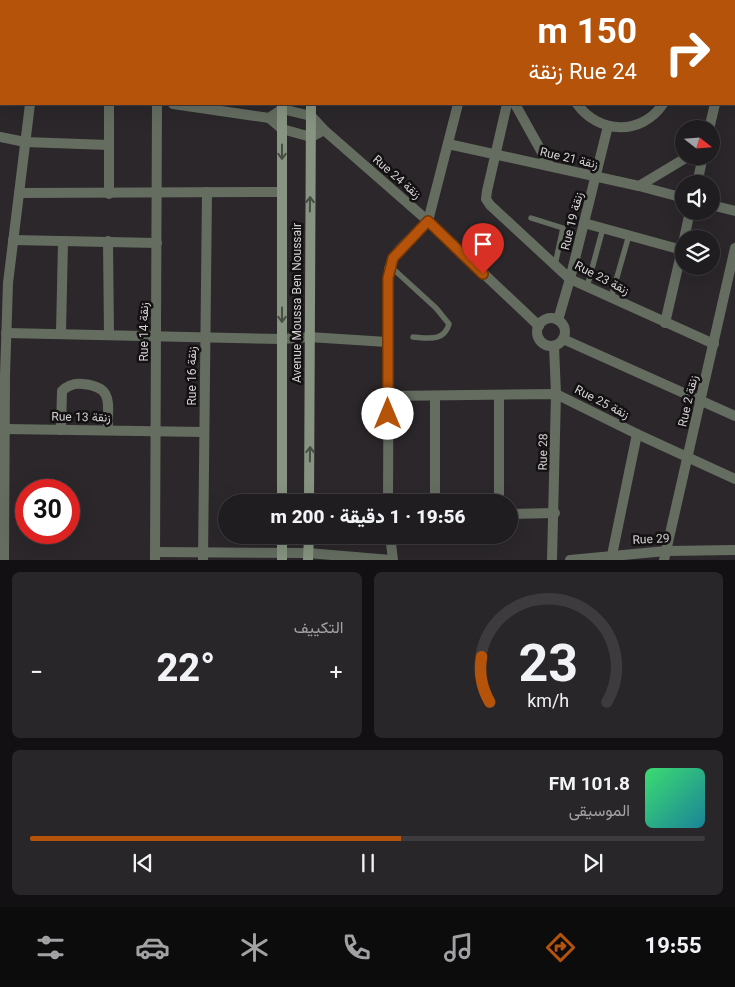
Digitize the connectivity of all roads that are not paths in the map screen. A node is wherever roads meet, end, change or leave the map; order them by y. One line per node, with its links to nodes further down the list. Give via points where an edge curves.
1 (30, 105): 21 (street)
2 (109, 105): 23 (street)
3 (157, 105): 33 (street, Rue 14 زنقة)
4 (180, 105): 14 (street)
5 (311, 105): 13 (street, Avenue Moussa Ben Noussair)
6 (458, 105): 22 (street)
7 (507, 105): 24 (street)
8 (516, 105): 26 (street)
9 (578, 105): 16 (street, via 588,117)
10 (662, 105): 16 (street, via 650,118 636,126)
11 (715, 105): 15 (street)
12 (282, 107): 13 (street); 14 (street); 17 (street, Avenue Moussa Ben Noussair)
13 (311, 116): 18 (street, Rue 24 زنقة); 20 (street, Avenue Moussa Ben Noussair)
14 (269, 118): 17 (street)
15 (711, 120)
16 (608, 126): 27 (street, Rue 19 زنقة)
17 (282, 130): 20 (street); 30 (street, Avenue Moussa Ben Noussair, one-way to 30)
18 (324, 130): 20 (street); 38 (street, Rue 24 زنقة)
19 (0, 137): 21 (street)
20 (311, 137): 63 (street, Avenue Moussa Ben Noussair, one-way to 20)
21 (25, 142): 23 (street); 31 (street)
22 (448, 144): 24 (street, Rue 21 زنقة); 38 (street)
23 (109, 145): 32 (street)
24 (496, 154): 26 (street, Rue 21 زنقة); 48 (street, Rue 23 زنقة, via 487,202)
25 (675, 164): 28 (street)
26 (549, 165): 27 (street, Rue 21 زنقة)
27 (596, 177): 28 (street, Rue 21 زنقة); 39 (street, Rue 19 زنقة)
28 (639, 186): 34 (street, Rue 21 زنقة)
29 (207, 192): 30 (street); 33 (street); 62 (street, Rue 16 زنقة)
30 (282, 192): 65 (street, Avenue Moussa Ben Noussair, one-way to 65)
31 (19, 193): 32 (street); 42 (street)
32 (108, 194): 33 (street)
33 (158, 194): 46 (street, Rue 14 زنقة)
34 (675, 196)
35 (720, 207): 36 (street)
36 (735, 211)
37 (531, 218): 48 (lane, via 563,228)
38 (428, 221): 49 (street, via 400,249); 57 (street, Rue 24 زنقة)
39 (584, 223): 40 (street); 51 (street, Rue 19 زنقة)
40 (603, 228): 41 (street); 53 (lane)
41 (628, 235): 45 (street); 54 (lane)
42 (13, 240): 43 (street); 52 (street)
43 (63, 241): 44 (street); 59 (street)
44 (108, 241): 46 (street); 60 (street)
45 (675, 242)
46 (157, 243): 61 (street, Rue 14 زنقة)
47 (735, 248): 68 (street, Rue 2 زنقة)
48 (555, 265): 51 (street, Rue 23 زنقة)
49 (390, 266): 64 (lane, via 449,324 441,337); 66 (street)
50 (676, 275): 56 (street)
51 (570, 279): 53 (street, Rue 23 زنقة); 55 (street, Rue 19 زنقة)
52 (4, 283): 58 (street)
53 (588, 287): 54 (street, Rue 23 زنقة)
54 (611, 298): 56 (street, Rue 23 زنقة)
55 (558, 320): 57 (street, via 547,319); 67 (street, via 564,329)
56 (665, 322): 68 (street, Rue 23 زنقة)
57 (539, 326): 67 (street, via 537,331 545,345)
58 (6, 333): 59 (street); 69 (street)
59 (61, 333): 60 (street)
60 (109, 334): 61 (street)
61 (156, 335): 62 (street); 79 (street, Rue 14 زنقة)
62 (205, 336): 65 (street); 80 (street, Rue 16 زنقة)
63 (309, 337): 65 (street); 66 (street); 85 (street, Avenue Moussa Ben Noussair, one-way to 63)
64 (413, 337)
65 (282, 339): 84 (street, Avenue Moussa Ben Noussair)
66 (388, 342): 71 (street)
67 (558, 343): 70 (street, Rue 28); 74 (street)
68 (714, 344): 74 (street, Rue 2 زنقة)
69 (2, 375): 76 (street)
70 (556, 394): 73 (street, Rue 25 زنقة); 81 (street, Rue 25 زنقة); 89 (street, Rue 28)
71 (388, 396): 72 (street, Rue 25 زنقة); 86 (street)
72 (435, 396): 73 (street, Rue 25 زنقة); 87 (street)
73 (499, 396): 88 (street)
74 (701, 400): 75 (street); 82 (street, Rue 2 زنقة)
75 (735, 416)
76 (5, 429): 77 (street, Rue 13 زنقة); 99 (street)
77 (61, 430): 78 (street, Rue 13 زنقة); 78 (street, via 62,391 70,385 80,384 104,389)
78 (108, 430): 79 (street, Rue 13 زنقة)
79 (156, 431): 80 (street, Rue 13 زنقة); 94 (street, Rue 14 زنقة)
80 (204, 432): 95 (street, Rue 16 زنقة)
81 (637, 434): 82 (street, Rue 25 زنقة); 98 (street)
82 (688, 457): 83 (street, Rue 25 زنقة); 93 (street, Rue 2 زنقة)
83 (735, 479)
84 (282, 494)
85 (309, 494)
86 (388, 494)
87 (434, 494)
88 (499, 494)
89 (555, 513): 90 (street); 101 (street, Rue 28)
90 (518, 514)
91 (391, 544): 100 (street)
92 (728, 553): 93 (street, Rue 29)
93 (665, 555): 98 (street, Rue 29)
94 (156, 556): 95 (street)
95 (203, 556): 96 (street)
96 (282, 556): 97 (street)
97 (308, 556): 100 (street)
98 (611, 557): 102 (street, Rue 29)
99 (4, 560)
100 (392, 560)
101 (552, 560)
102 (570, 560)

